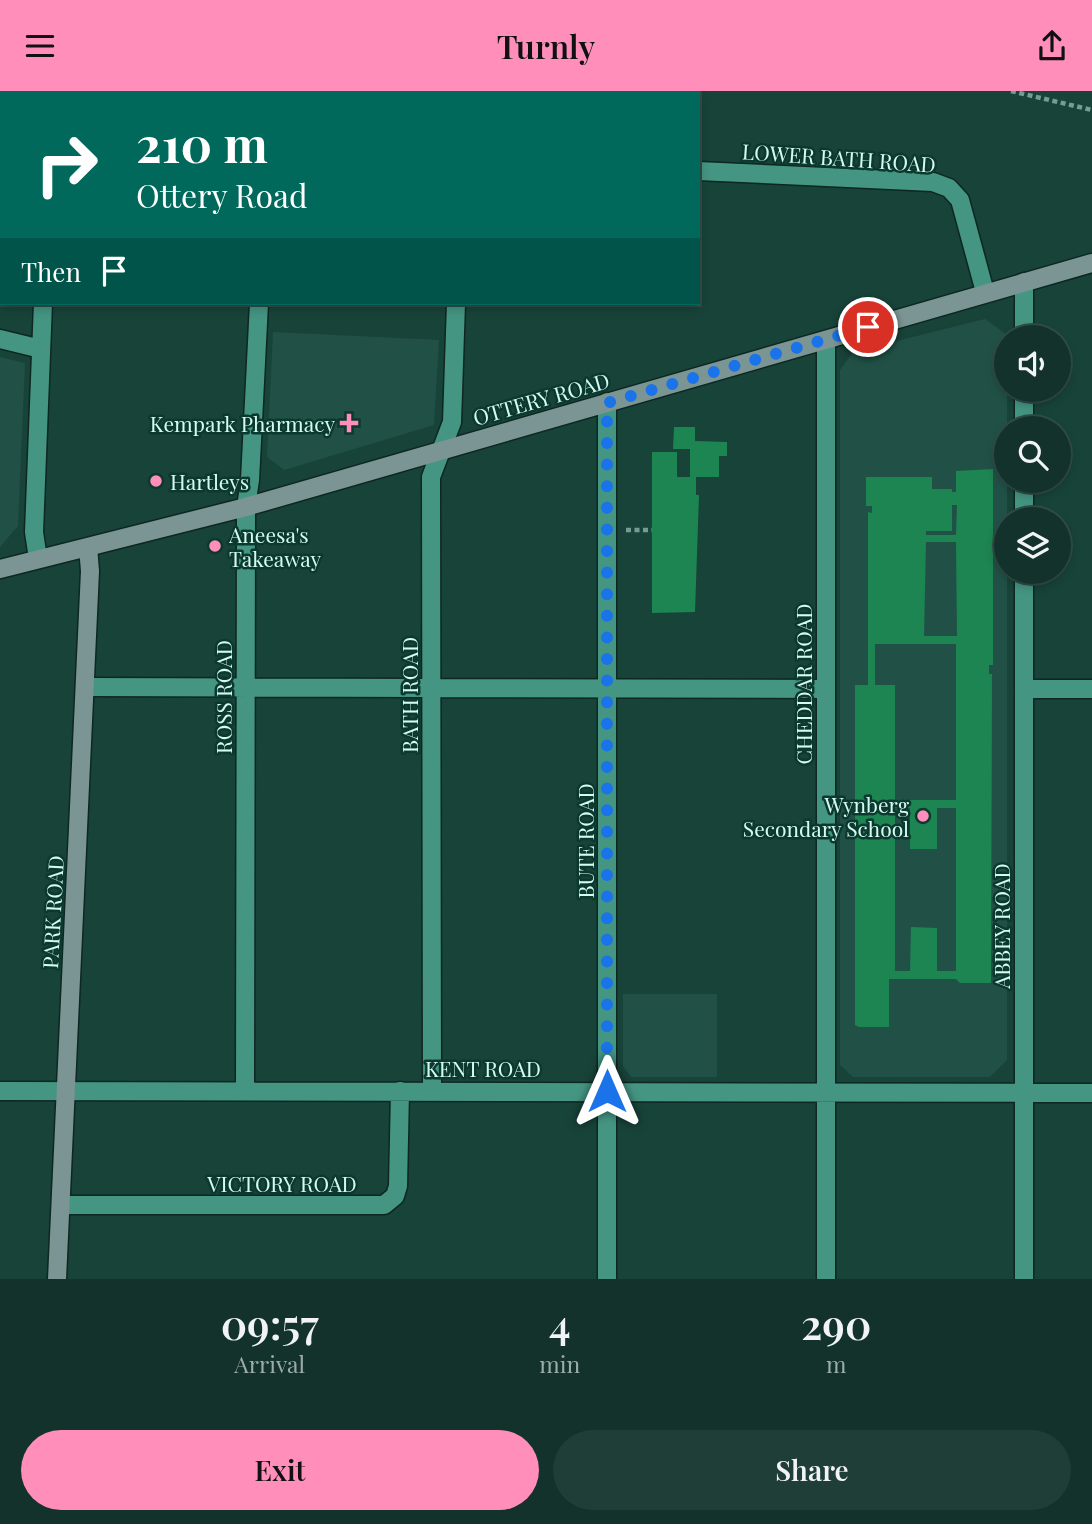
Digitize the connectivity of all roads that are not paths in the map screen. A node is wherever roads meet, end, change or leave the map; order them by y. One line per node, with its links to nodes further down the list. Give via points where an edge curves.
1 (700, 171): 4 (street, LOWER BATH ROAD, via 933,182 949,188 960,200)
2 (1092, 263): 3 (street, OTTERY ROAD)
3 (1024, 282): 4 (street, OTTERY ROAD); 8 (street)
4 (985, 292): 10 (street, OTTERY ROAD)
5 (43, 305): 11 (street)
6 (259, 305): 14 (street, ROSS ROAD)
7 (456, 305): 13 (street, BATH ROAD, via 452,422)
8 (1024, 325)
9 (0, 339): 11 (street)
10 (826, 340): 12 (street, OTTERY ROAD); 23 (street, CHEDDAR ROAD)
11 (41, 349): 16 (street, via 34,532)
12 (607, 403): 13 (street, OTTERY ROAD); 22 (street, BUTE ROAD)
13 (440, 451): 14 (street, OTTERY ROAD); 21 (street, BATH ROAD, via 431,477)
14 (246, 507): 15 (street, OTTERY ROAD); 20 (street, ROSS ROAD)
15 (88, 547): 16 (street, OTTERY ROAD); 19 (street, PARK ROAD)
16 (37, 559): 17 (street, OTTERY ROAD)
17 (0, 569)
18 (1024, 584): 24 (street, ABBEY ROAD)
19 (85, 687): 20 (street); 27 (street, PARK ROAD)
20 (245, 688): 21 (street); 28 (street, ROSS ROAD)
21 (433, 688): 22 (street); 30 (street, BATH ROAD)
22 (607, 688): 23 (street); 31 (street, BUTE ROAD)
23 (825, 689): 32 (street, CHEDDAR ROAD)
24 (1024, 689): 25 (street); 33 (street, ABBEY ROAD)
25 (1092, 689)
26 (0, 1091): 27 (street, KENT ROAD)
27 (66, 1091): 28 (street, KENT ROAD); 35 (street, PARK ROAD)
28 (245, 1091): 29 (street, KENT ROAD)
29 (400, 1091): 30 (street, KENT ROAD); 35 (street, VICTORY ROAD, via 398,1186 395,1196 384,1205)
30 (432, 1091): 31 (street, KENT ROAD)
31 (607, 1091): 32 (street, KENT ROAD); 37 (street, BUTE ROAD)
32 (826, 1093): 33 (street, KENT ROAD); 38 (street, CHEDDAR ROAD)
33 (1024, 1093): 34 (street, KENT ROAD); 39 (street, ABBEY ROAD)
34 (1092, 1093)
35 (61, 1205): 36 (street, PARK ROAD)
36 (57, 1279)
37 (607, 1279)
38 (826, 1279)
39 (1024, 1279)

